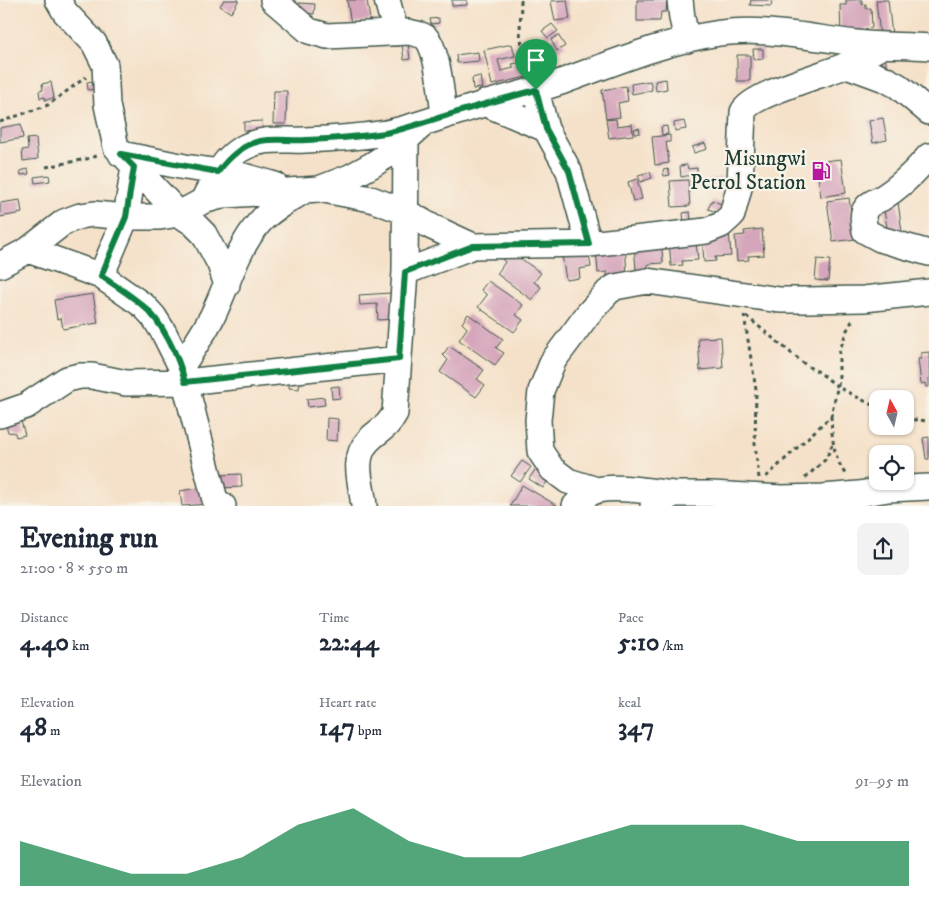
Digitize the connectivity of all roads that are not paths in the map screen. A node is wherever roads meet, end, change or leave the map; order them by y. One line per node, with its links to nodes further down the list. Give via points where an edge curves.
1 (58, 0): 15 (street, via 94,43 105,66 107,105)
2 (272, 0): 5 (street, via 309,31 334,36)
3 (387, 0): 5 (street)
4 (680, 0): 6 (street)
5 (396, 33): 13 (street, via 422,35 428,39 434,52)
6 (687, 40): 7 (street, via 722,33 759,32); 10 (street)
7 (882, 46): 8 (street); 9 (street)
8 (929, 47)
9 (847, 65): 12 (street, via 898,86); 23 (street, via 776,91 746,107 743,112 740,184 732,215 721,225 706,231)
10 (536, 90): 11 (street); 14 (street)
11 (484, 103): 13 (street); 14 (street)
12 (929, 112)
13 (424, 127): 17 (street, via 344,138 260,141 243,147 228,158); 18 (street, via 350,177); 20 (street)
14 (546, 129): 23 (street, via 569,171)
15 (123, 156): 17 (street); 21 (street); 22 (street)
16 (929, 156): 26 (street, via 904,182 869,204 863,222 866,231 880,239)
17 (218, 172): 18 (street); 19 (street)
18 (306, 190): 19 (street, via 225,195); 20 (street, via 371,199); 30 (street, via 260,222 247,239)
19 (202, 201): 21 (street)
20 (406, 212): 24 (street); 28 (street)
21 (179, 214): 22 (street); 30 (street, via 204,234 220,264)
22 (126, 217): 25 (street, via 80,216 64,222); 29 (street)
23 (589, 244): 24 (street)
24 (473, 246): 28 (street)
25 (28, 250): 27 (street); 29 (street)
26 (929, 253)
27 (0, 265)
28 (405, 272): 32 (street)
29 (101, 276): 33 (street, via 149,311 164,333)
30 (226, 286): 33 (street)
31 (926, 290): 36 (street, via 864,299 780,300 647,281 615,287 588,314 553,361 541,391 538,420 540,451 552,469 568,481)
32 (399, 359): 33 (street); 40 (street, via 395,413 388,425 359,452)
33 (183, 375): 34 (street, via 126,383 80,376 67,379 26,406); 39 (street, via 215,500)
34 (0, 415)
35 (929, 488): 38 (street)
36 (597, 490): 37 (street, via 613,488); 41 (street, via 581,498)
37 (664, 500): 38 (street)
38 (748, 501)
39 (223, 506)
40 (364, 506)
41 (575, 506)

